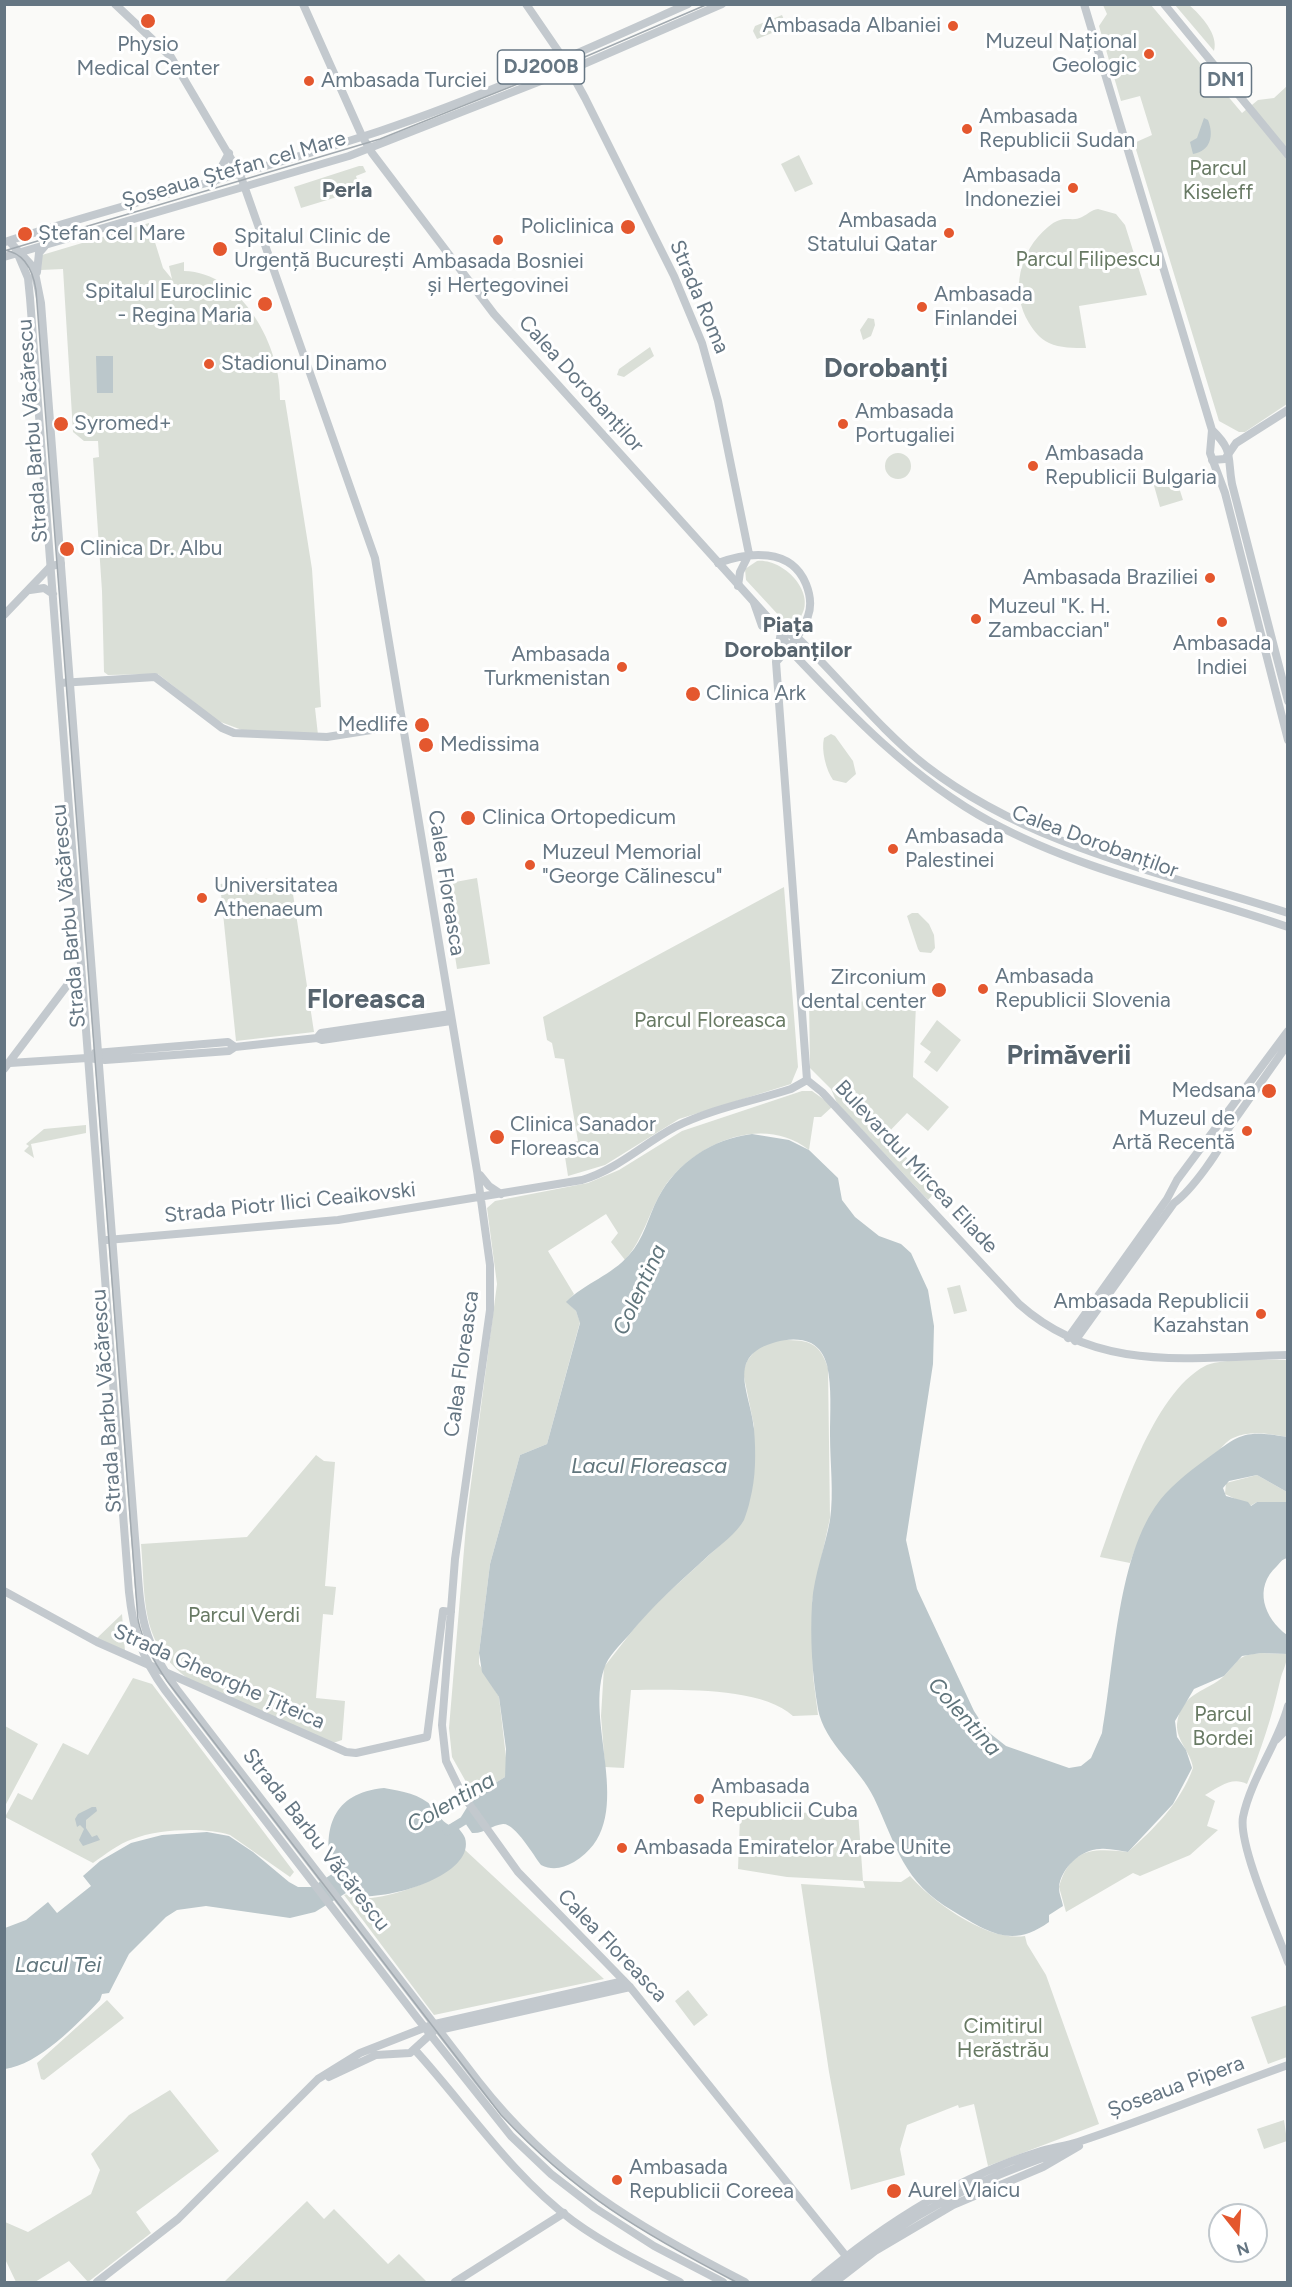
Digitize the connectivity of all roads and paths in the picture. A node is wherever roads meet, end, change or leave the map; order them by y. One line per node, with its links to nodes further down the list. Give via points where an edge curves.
1 (115, 4): 12 (street, Calea Floreasca, via 171,57)
2 (303, 4): 10 (street)
3 (526, 4): 8 (street, Strada Roma)
4 (688, 4): 8 (main road, DJ200B)
5 (722, 4): 9 (main road, DJ200B)
6 (1084, 4): 22 (main road)
7 (1164, 4): 13 (main road, DN1)
8 (563, 58): 9 (street, Strada Roma); 10 (main road, DJ200B)
9 (570, 69): 11 (main road, DJ200B); 28 (street, Strada Roma, via 672,272 706,354)
10 (362, 136): 11 (main road, Calea Dorobanților); 14 (main road, Șoseaua Ștefan cel Mare)
11 (369, 148): 14 (main road, Șoseaua Ștefan cel Mare); 29 (main road, Calea Dorobanților, via 489,308)
12 (229, 153): 14 (street, Calea Floreasca); 15 (main road)
13 (1287, 155)
14 (242, 180): 15 (main road, Șoseaua Ștefan cel Mare); 17 (main road, Șoseaua Ștefan cel Mare); 47 (street, Calea Floreasca, via 375,558)
15 (213, 183): 16 (main road, Șoseaua Ștefan cel Mare)
16 (6, 240): 18 (main road)
17 (48, 244): 18 (main road, Șoseaua Ștefan cel Mare); 20 (main road, via 39,253)
18 (17, 252): 19 (main road, Șoseaua Ștefan cel Mare); 20 (main road, via 27,258); 30 (main road, Strada Barbu Văcărescu, via 29,287)
19 (4, 257)
20 (37, 275): 30 (main road, Strada Barbu Văcărescu)
21 (1287, 410): 24 (street)
22 (1212, 430): 23 (main road); 25 (main road)
23 (1225, 442): 24 (street); 25 (street); 26 (main road)
24 (1236, 443): 26 (street)
25 (1209, 448): 27 (main road)
26 (1230, 453): 27 (street, via 1222,461); 46 (main road, via 1230,476)
27 (1212, 460): 48 (main road, via 1221,479)
28 (748, 554): 29 (street); 32 (street); 37 (street, via 775,556 798,571 810,598)
29 (717, 563): 32 (main road, Calea Dorobanților)
30 (56, 565): 31 (main road, Strada Barbu Văcărescu); 33 (street); 44 (main road, Strada Barbu Văcărescu)
31 (52, 577): 33 (street); 34 (main road, Strada Barbu Văcărescu)
32 (738, 586): 35 (main road, Calea Dorobanților)
33 (30, 590): 34 (main road, via 44,588); 36 (street)
34 (53, 594): 45 (main road, Strada Barbu Văcărescu)
35 (753, 603): 38 (street); 39 (main road, Calea Dorobanților)
36 (4, 615)
37 (805, 623): 39 (street, via 795,630); 40 (street)
38 (762, 626)
39 (781, 632): 40 (main road, Calea Dorobanților); 41 (main road, Calea Dorobanților); 43 (street)
40 (796, 637): 41 (street); 49 (main road, Calea Dorobanților, via 926,765 996,812 1094,853)
41 (788, 648): 42 (main road, Calea Dorobanților); 43 (street)
42 (795, 656): 43 (street); 50 (main road, Calea Dorobanților, via 911,769 992,822 1088,863)
43 (776, 662): 62 (street)
44 (69, 682): 45 (street); 47 (street, via 158,678 231,733 327,737); 58 (main road, Strada Barbu Văcărescu)
45 (60, 683): 51 (main road, Strada Barbu Văcărescu)
46 (1287, 701)
47 (403, 725): 54 (street, Calea Floreasca)
48 (1287, 740)
49 (1287, 913)
50 (1287, 927)
51 (81, 967): 52 (main road, Strada Barbu Văcărescu); 53 (street)
52 (82, 982): 53 (street); 59 (main road, Strada Barbu Văcărescu)
53 (69, 984): 57 (street)
54 (450, 1017): 58 (street, via 321,1033 317,1038 236,1047 230,1051); 63 (street, Calea Floreasca)
55 (1287, 1031): 68 (street, via 1177,1180)
56 (1287, 1044): 68 (street, via 1227,1128 1226,1138)
57 (22, 1045): 60 (street, via 21,1053); 61 (street)
58 (98, 1056): 59 (street); 67 (main road, Strada Barbu Văcărescu)
59 (87, 1058): 60 (street); 66 (main road, Strada Barbu Văcărescu)
60 (28, 1063): 61 (street)
61 (7, 1066)
62 (807, 1080): 64 (street, Bulevardul Mircea Eliade, via 791,1089 681,1125 597,1175); 68 (street, Bulevardul Mircea Eliade, via 1019,1304)
63 (477, 1171): 64 (street); 65 (street, Calea Floreasca)
64 (501, 1194): 65 (street, Bulevardul Mircea Eliade)
65 (481, 1197): 67 (street, Strada Piotr Ilici Ceaikovski, via 338,1220); 71 (street, Calea Floreasca, via 491,1301)
66 (102, 1240): 67 (street, Strada Piotr Ilici Ceaikovski); 72 (main road, Strada Barbu Văcărescu, via 130,1604 134,1631)
67 (112, 1240): 73 (main road, Strada Barbu Văcărescu, via 142,1620)
68 (1072, 1340): 69 (street, Bulevardul Mircea Eliade, via 1141,1358)
69 (1287, 1355)
70 (4, 1591): 72 (street, Strada Gheorghe Țițeica, via 81,1635)
71 (447, 1614): 79 (street, Calea Floreasca); 84 (street, Calea Floreasca, via 443,1744 451,1773 490,1836 531,1887)
72 (147, 1664): 73 (street, Strada Gheorghe Țițeica); 81 (main road, Strada Barbu Văcărescu)
73 (165, 1672): 74 (street, Strada Gheorghe Țițeica); 75 (main road, Strada Barbu Văcărescu)
74 (195, 1687): 75 (street); 79 (street, Strada Gheorghe Țițeica, via 346,1752 356,1754)
75 (185, 1700): 81 (main road, Strada Barbu Văcărescu)
76 (1287, 1706): 77 (street)
77 (1285, 1721): 80 (street)
78 (1287, 1728): 80 (street)
79 (428, 1735)
80 (1275, 1741): 83 (street, via 1248,1801 1242,1830)
81 (314, 1875): 82 (main road, Strada Barbu Văcărescu)
82 (347, 1917): 88 (main road, Strada Barbu Văcărescu); 89 (main road, Strada Barbu Văcărescu)
83 (1287, 1962)
84 (610, 1965): 85 (street, Calea Floreasca); 86 (street, via 612,1977)
85 (624, 1981): 86 (street); 87 (street, Calea Floreasca)
86 (603, 1987): 88 (street)
87 (630, 1987): 88 (street); 96 (street, Calea Floreasca)
88 (437, 2026): 89 (main road); 103 (main road, Strada Barbu Văcărescu, via 506,2115 573,2180 643,2228)
89 (427, 2031): 90 (main road); 91 (main road); 102 (main road, Strada Barbu Văcărescu, via 498,2121 551,2174 635,2235)
90 (404, 2037): 92 (main road, via 392,2046); 98 (main road, via 355,2056 318,2079 178,2219)
91 (415, 2050): 92 (main road); 95 (street, via 503,2155)
92 (394, 2054): 99 (main road, via 363,2059 320,2084 181,2223)
93 (1287, 2067): 94 (street, Șoseaua Pipera)
94 (1078, 2144): 96 (street, Șoseaua Pipera, via 1037,2152 966,2181 887,2226); 97 (street, Șoseaua Pipera, via 1042,2167 961,2200); 105 (street, Șoseaua Pipera, via 984,2181 938,2205 869,2247)
95 (564, 2213): 100 (street); 101 (street, via 595,2236)
96 (846, 2256): 97 (street, Calea Floreasca); 104 (street, Șoseaua Pipera)
97 (855, 2266): 106 (street, Șoseaua Pipera)
98 (97, 2283)
99 (105, 2283)
100 (455, 2283)
101 (680, 2283)
102 (723, 2283)
103 (745, 2283)
104 (815, 2283)
105 (824, 2283)
106 (835, 2283)

